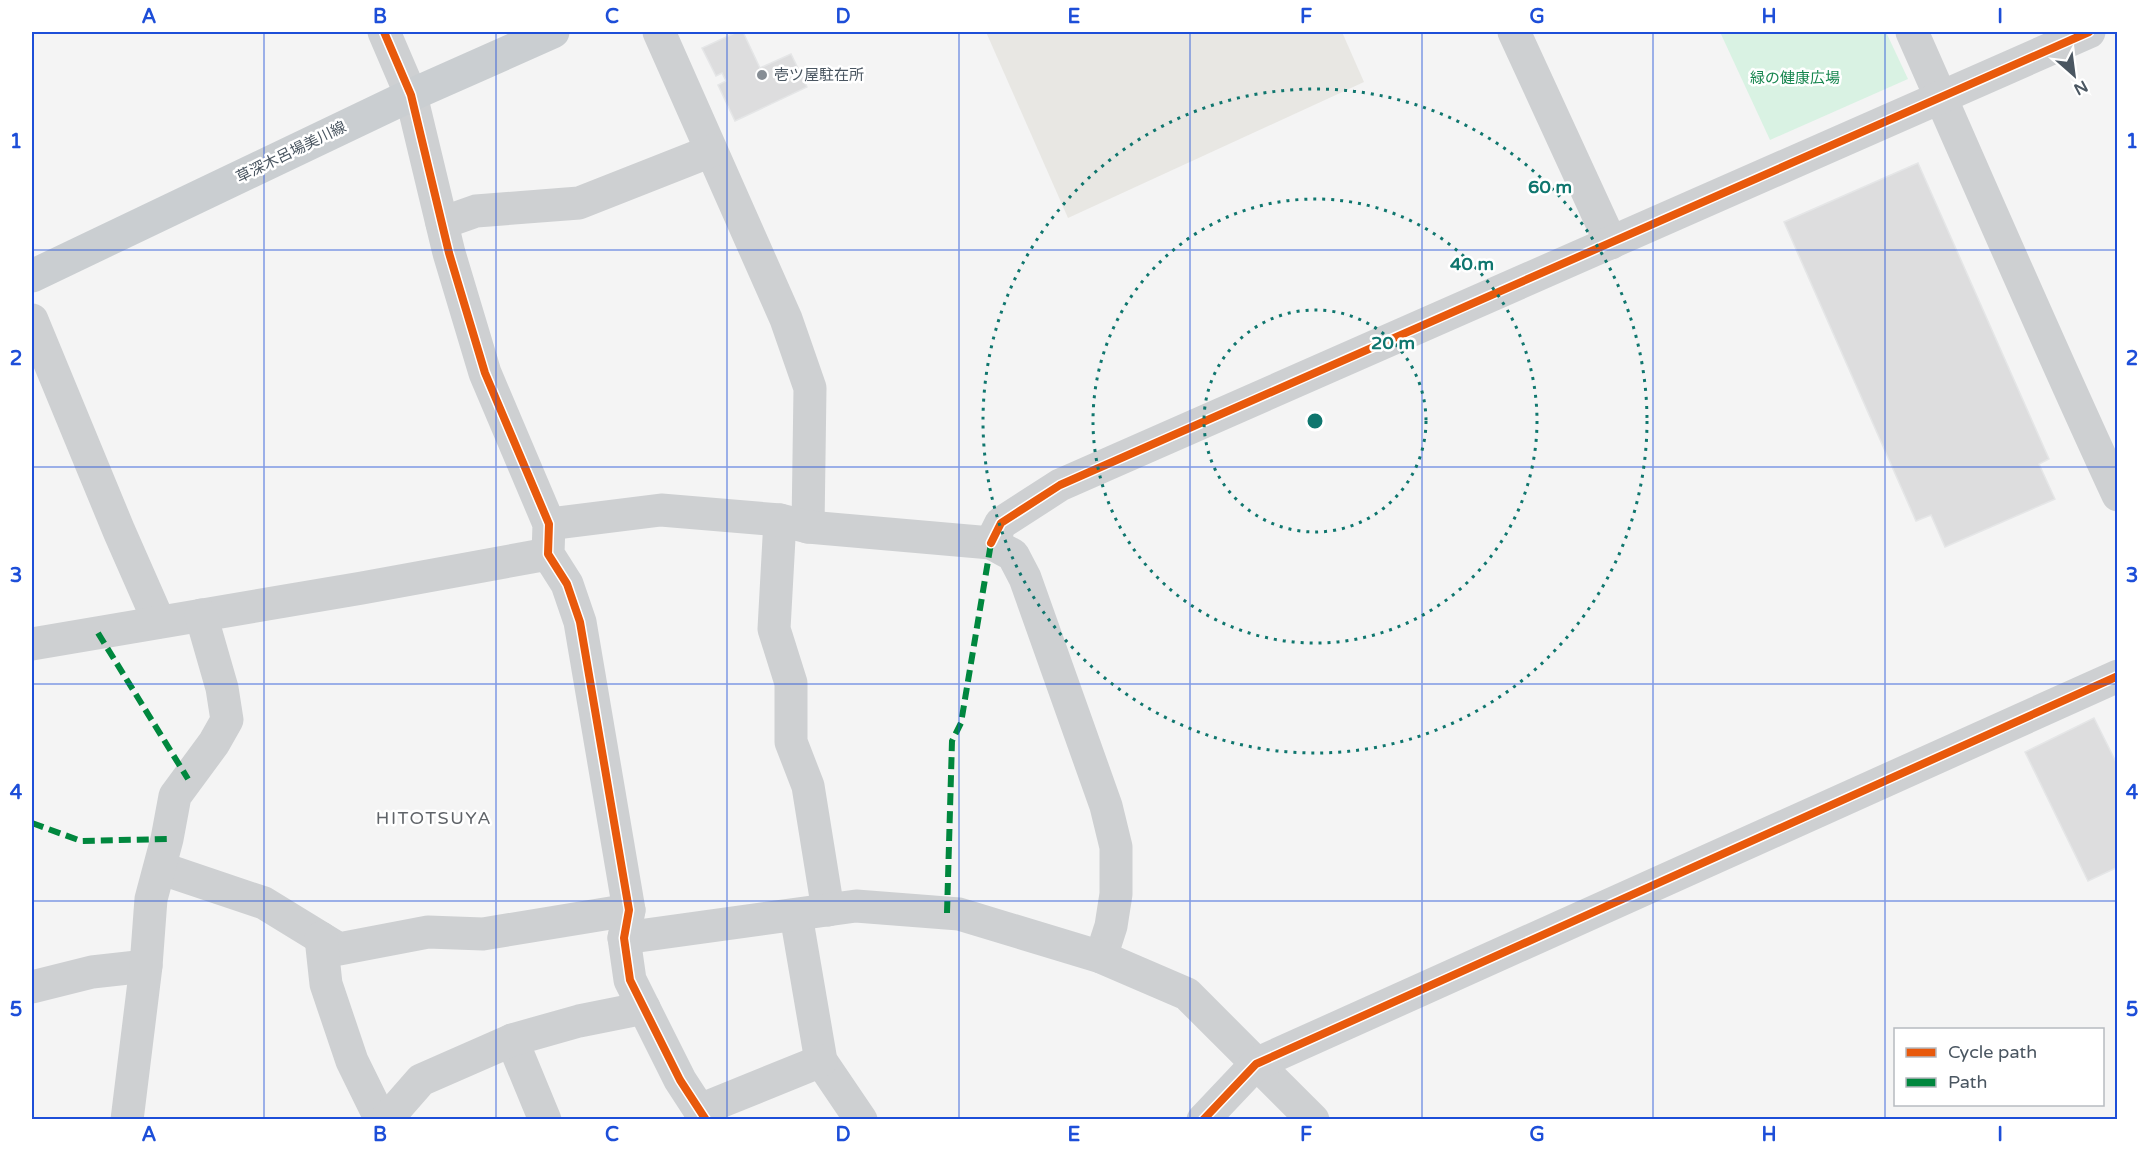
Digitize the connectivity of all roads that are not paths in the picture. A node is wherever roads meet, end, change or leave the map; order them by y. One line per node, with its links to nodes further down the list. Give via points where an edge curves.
1 (384, 32): 7 (street)
2 (553, 32): 7 (main road, 草深木呂場美川線)
3 (658, 32): 9 (street)
4 (1514, 32): 11 (street)
5 (1912, 32): 8 (street)
6 (2089, 32): 8 (street)
7 (411, 95): 10 (street); 12 (main road, 草深木呂場美川線)
8 (1940, 96): 11 (street); 14 (street)
9 (711, 151): 10 (street, via 579,203 476,211); 15 (street, via 786,319 810,388)
10 (442, 223): 16 (street, via 485,373)
11 (1611, 243): 17 (street, via 1060,485 1001,523)
12 (32, 276)
13 (32, 320): 19 (street)
14 (2118, 495)
15 (794, 523): 16 (street, via 661,510); 17 (street); 23 (street, via 774,629 791,683 791,742 808,786)
16 (549, 539): 18 (street); 25 (street, via 580,622)
17 (991, 543): 27 (street, via 1013,555 1025,578 1106,807 1116,848 1116,894)
18 (201, 615): 19 (street); 22 (street, via 227,720 175,796)
19 (159, 622): 20 (street)
20 (32, 644)
21 (2118, 676): 33 (street)
22 (160, 868): 26 (street, via 264,903); 28 (street, via 151,899)
23 (828, 910): 24 (street); 27 (street, via 856,906 959,914)
24 (796, 915): 25 (street); 32 (street)
25 (627, 924): 26 (street, via 483,934 428,932 339,949); 30 (street, via 630,981)
26 (321, 938): 36 (street, via 326,984 352,1061)
27 (1101, 957): 33 (street, via 1187,994)
28 (146, 966): 29 (street, via 92,972); 35 (street)
29 (32, 987)
30 (644, 1008): 31 (street); 34 (street, via 680,1080)
31 (512, 1040): 37 (street, via 420,1080); 38 (street)
32 (821, 1061): 34 (street); 39 (street)
33 (1256, 1064): 40 (street); 41 (street)
34 (703, 1115)
35 (127, 1119)
36 (381, 1119)
37 (386, 1119)
38 (545, 1119)
39 (861, 1119)
40 (1203, 1119)
41 (1313, 1119)

